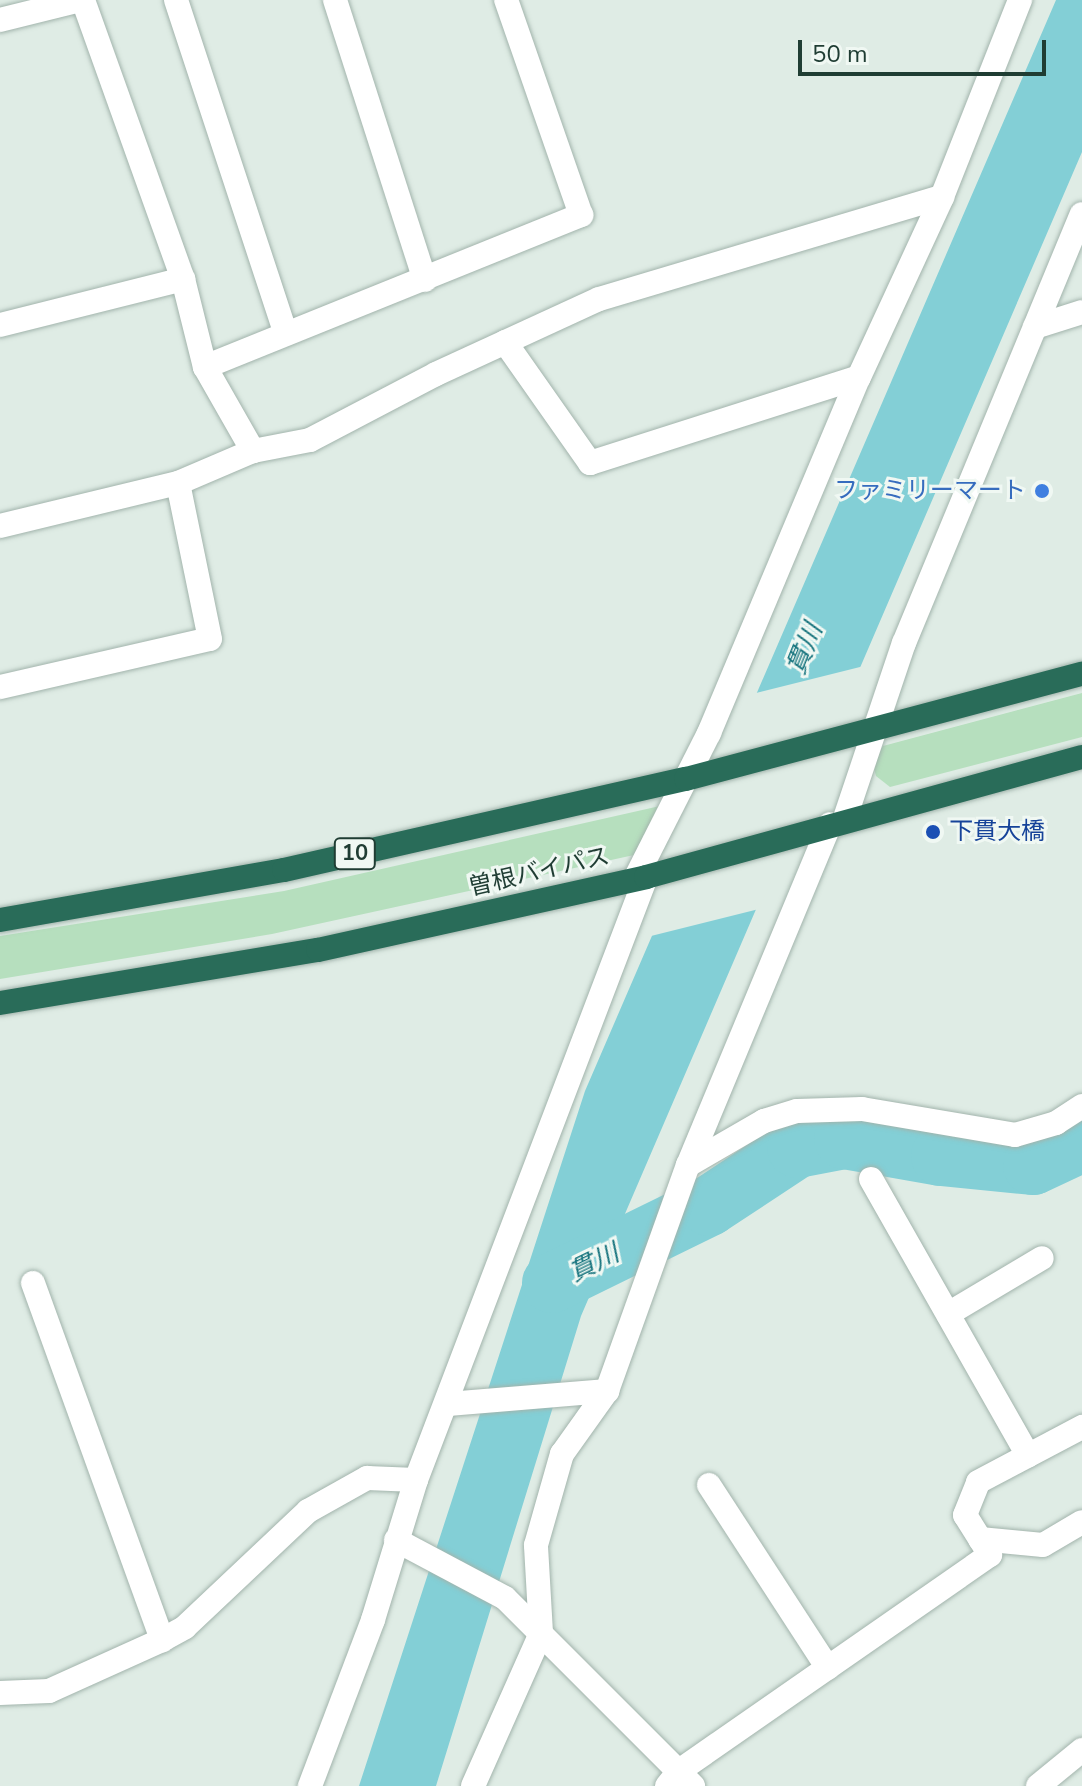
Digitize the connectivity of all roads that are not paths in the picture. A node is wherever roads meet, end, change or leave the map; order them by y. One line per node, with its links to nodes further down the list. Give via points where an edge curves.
1 (82, 0): 6 (street); 9 (street)
2 (176, 0): 14 (street)
3 (335, 0): 10 (street)
4 (506, 0): 10 (street, via 581,215)
5 (1020, 0): 7 (street)
6 (0, 20)
7 (942, 197): 15 (street, via 599,299); 17 (street)
8 (1082, 214): 13 (street)
9 (183, 279): 12 (street); 16 (street)
10 (425, 280): 14 (street)
11 (1082, 312): 13 (street)
12 (0, 325)
13 (1035, 327): 23 (street)
14 (285, 332): 16 (street)
15 (505, 342): 17 (street, via 590,463); 18 (street, via 310,440)
16 (205, 367): 18 (street)
17 (859, 377): 25 (street)
18 (253, 451): 19 (street)
19 (178, 483): 20 (street); 22 (street, via 210,639)
20 (0, 526)
21 (1082, 674): 23 (highway, 10)
22 (0, 687)
23 (866, 731): 25 (highway, 10); 26 (street)
24 (1082, 757): 26 (highway, 曽根バイパス)
25 (696, 776): 27 (street); 28 (highway, 10, via 284,870)
26 (829, 825): 27 (highway, 曽根バイパス); 31 (street)
27 (650, 875): 29 (highway, 曽根バイパス, via 318,950); 37 (street)
28 (0, 920)
29 (0, 1003)
30 (1082, 1106): 31 (street, via 1056,1123 1015,1135 862,1109 797,1111 764,1121)
31 (688, 1165): 36 (street, via 627,1334)
32 (871, 1179): 35 (street)
33 (1042, 1258): 35 (street)
34 (33, 1283): 46 (street)
35 (948, 1314): 39 (street)
36 (595, 1391): 37 (street); 45 (street, via 562,1454 536,1545)
37 (454, 1405): 40 (street)
38 (1082, 1427): 39 (street)
39 (1028, 1455): 43 (street, via 978,1482 965,1515)
40 (416, 1480): 44 (street); 46 (street, via 367,1478 308,1511 185,1627)
41 (709, 1485): 47 (street)
42 (1082, 1522): 43 (street, via 1043,1545)
43 (980, 1539): 47 (street, via 990,1555)
44 (404, 1545): 45 (street, via 505,1598); 51 (street)
45 (541, 1633): 50 (street); 52 (street)
46 (162, 1640): 48 (street, via 49,1691)
47 (828, 1668): 50 (street)
48 (0, 1693)
49 (1082, 1750): 53 (street)
50 (680, 1781)
51 (310, 1786)
52 (473, 1786)
53 (1038, 1786)

